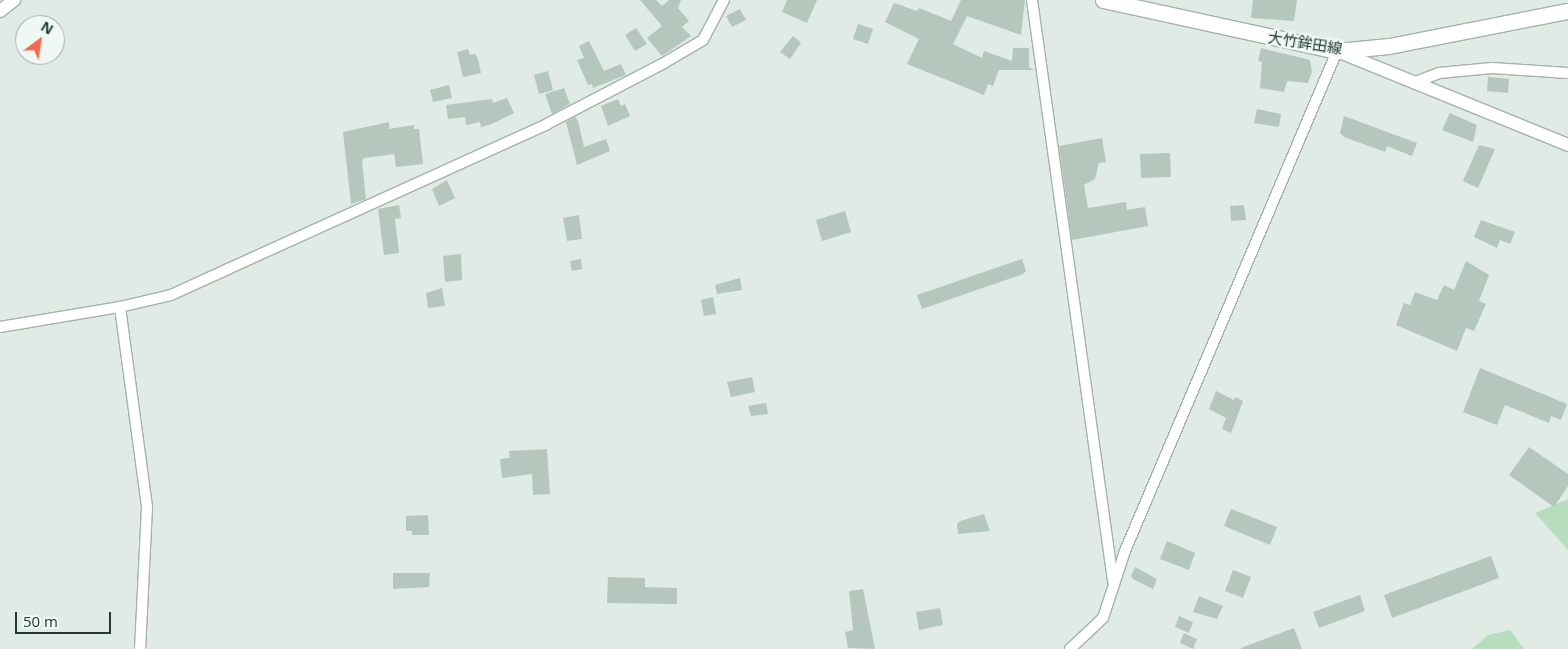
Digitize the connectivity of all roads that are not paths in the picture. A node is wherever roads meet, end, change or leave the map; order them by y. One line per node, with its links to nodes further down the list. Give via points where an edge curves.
1 (14, 0): 5 (street)
2 (724, 0): 11 (street, via 703,40 547,124 171,295)
3 (1032, 0): 13 (street)
4 (1103, 0): 7 (main road, 大竹鉾田線)
5 (0, 11)
6 (1568, 11): 7 (main road, 大竹鉾田線, via 1389,46)
7 (1337, 51): 9 (street); 13 (street, via 1124,551)
8 (1568, 73): 9 (street, via 1492,68 1439,74)
9 (1413, 83): 10 (street)
10 (1568, 145)
11 (120, 307): 12 (street); 14 (street, via 147,507)
12 (0, 327)
13 (1114, 585): 15 (street, via 1103,618)
14 (140, 649)
15 (1070, 649)

